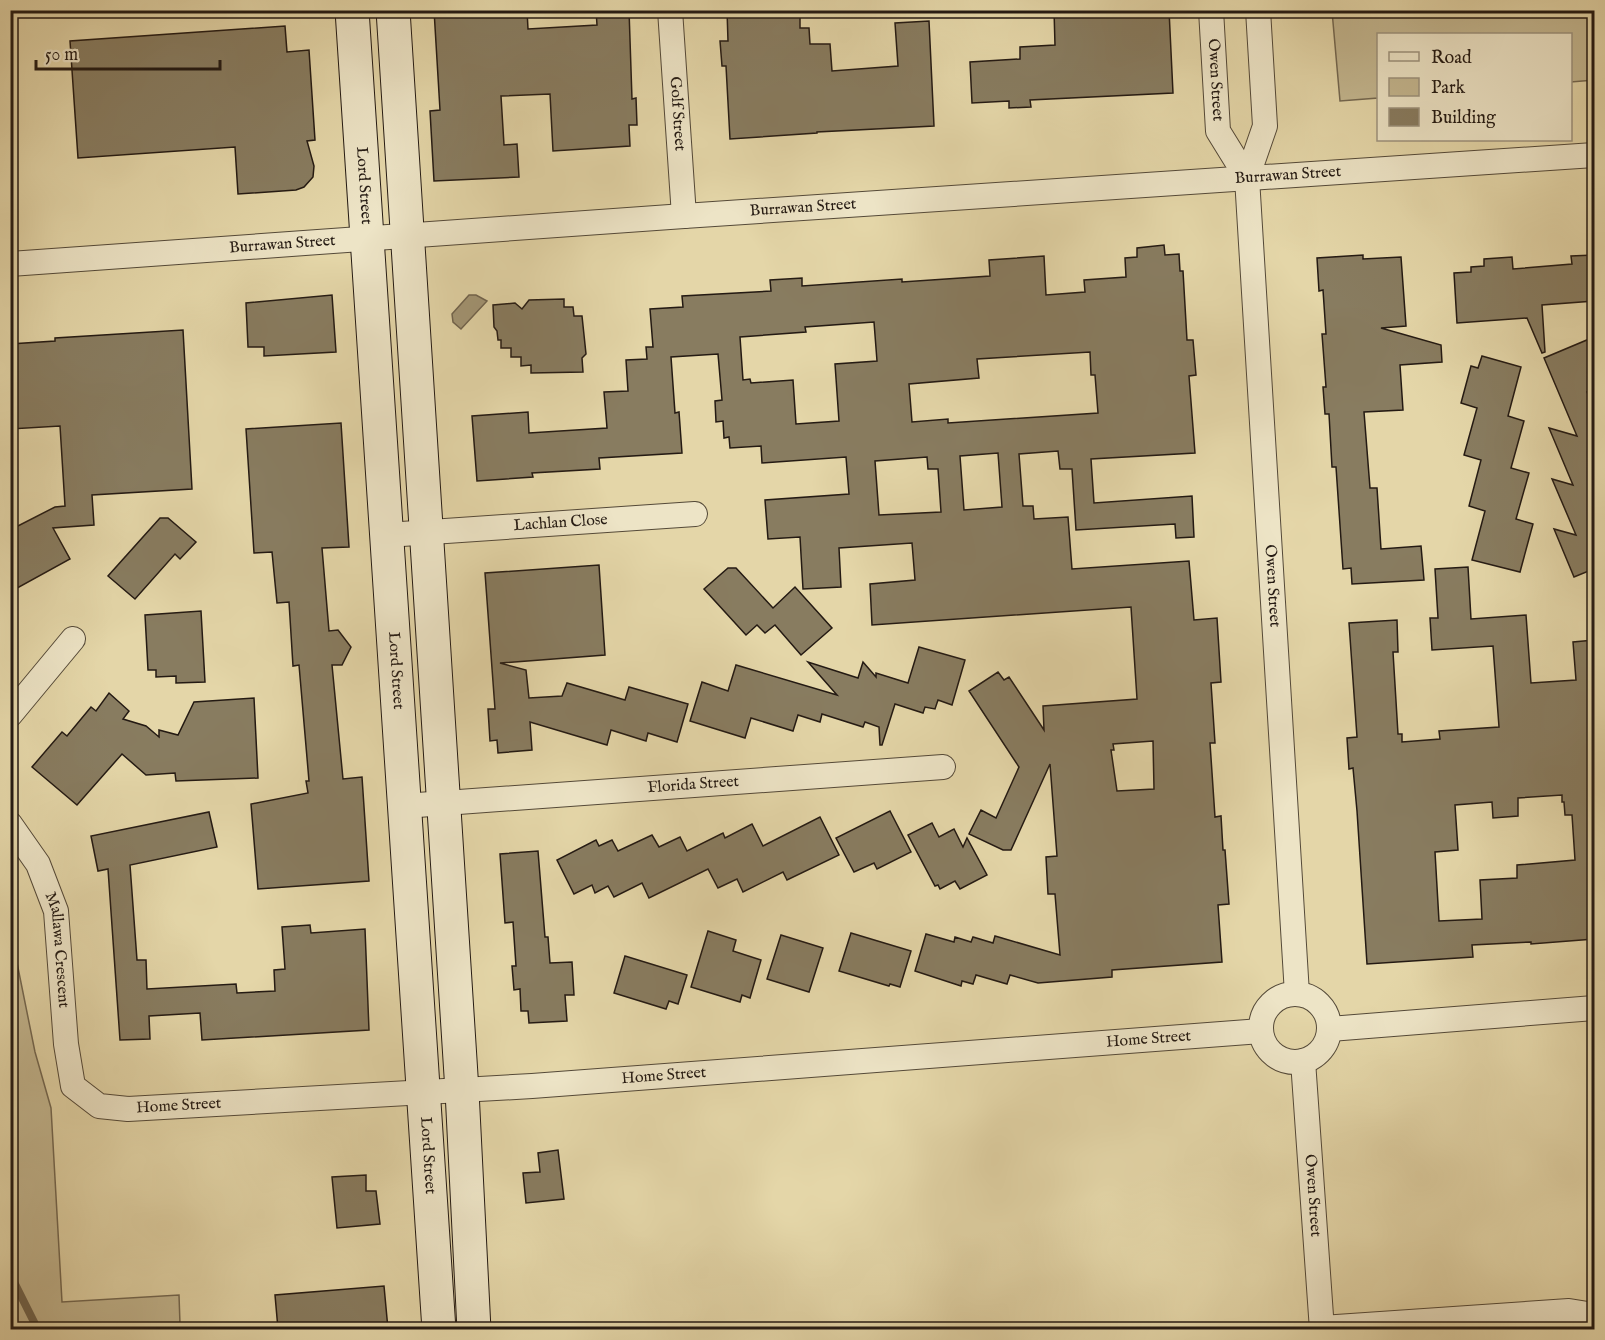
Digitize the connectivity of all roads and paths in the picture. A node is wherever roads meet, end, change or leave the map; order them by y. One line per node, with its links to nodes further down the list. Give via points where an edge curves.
1 (352, 10): 10 (main road, Lord Street)
2 (393, 10): 9 (main road)
3 (670, 10): 8 (street, Golf Street)
4 (1211, 10): 7 (street, Owen Street, via 1218,131)
5 (1258, 10): 7 (street, Owen Street, via 1265,126)
6 (1594, 155): 7 (street, Burrawan Street)
7 (1247, 178): 8 (street, Burrawan Street); 21 (street, Owen Street)
8 (684, 216): 9 (street, Burrawan Street)
9 (407, 235): 10 (street, Burrawan Street); 13 (main road)
10 (367, 238): 11 (street, Burrawan Street); 14 (main road, Lord Street)
11 (10, 264)
12 (695, 514): 13 (street, Lachlan Close)
13 (426, 532): 14 (street, Lachlan Close); 18 (main road)
14 (387, 535): 19 (main road, Lord Street)
15 (73, 639): 16 (street)
16 (10, 715)
17 (944, 767): 18 (street, Florida Street)
18 (443, 803): 19 (street, Florida Street); 27 (main road)
19 (404, 806): 28 (main road, Lord Street)
20 (10, 824): 26 (street, Mallawa Crescent, via 38,864 56,910)
21 (1297, 994): 23 (street, via 1317,1001); 24 (street, via 1285,995 1267,1008)
22 (1594, 1008): 23 (street)
23 (1330, 1029): 25 (street, via 1322,1049)
24 (1261, 1030): 25 (street, via 1264,1042 1275,1055 1292,1062); 27 (street, Home Street)
25 (1304, 1061): 30 (street, Owen Street)
26 (73, 1086): 28 (street, Home Street, via 99,1106 128,1109)
27 (462, 1091): 28 (street, Home Street); 32 (main road)
28 (424, 1093): 31 (main road, Lord Street)
29 (1594, 1315): 30 (street, via 1569,1311)
30 (1322, 1328)
31 (439, 1329)
32 (474, 1329)

